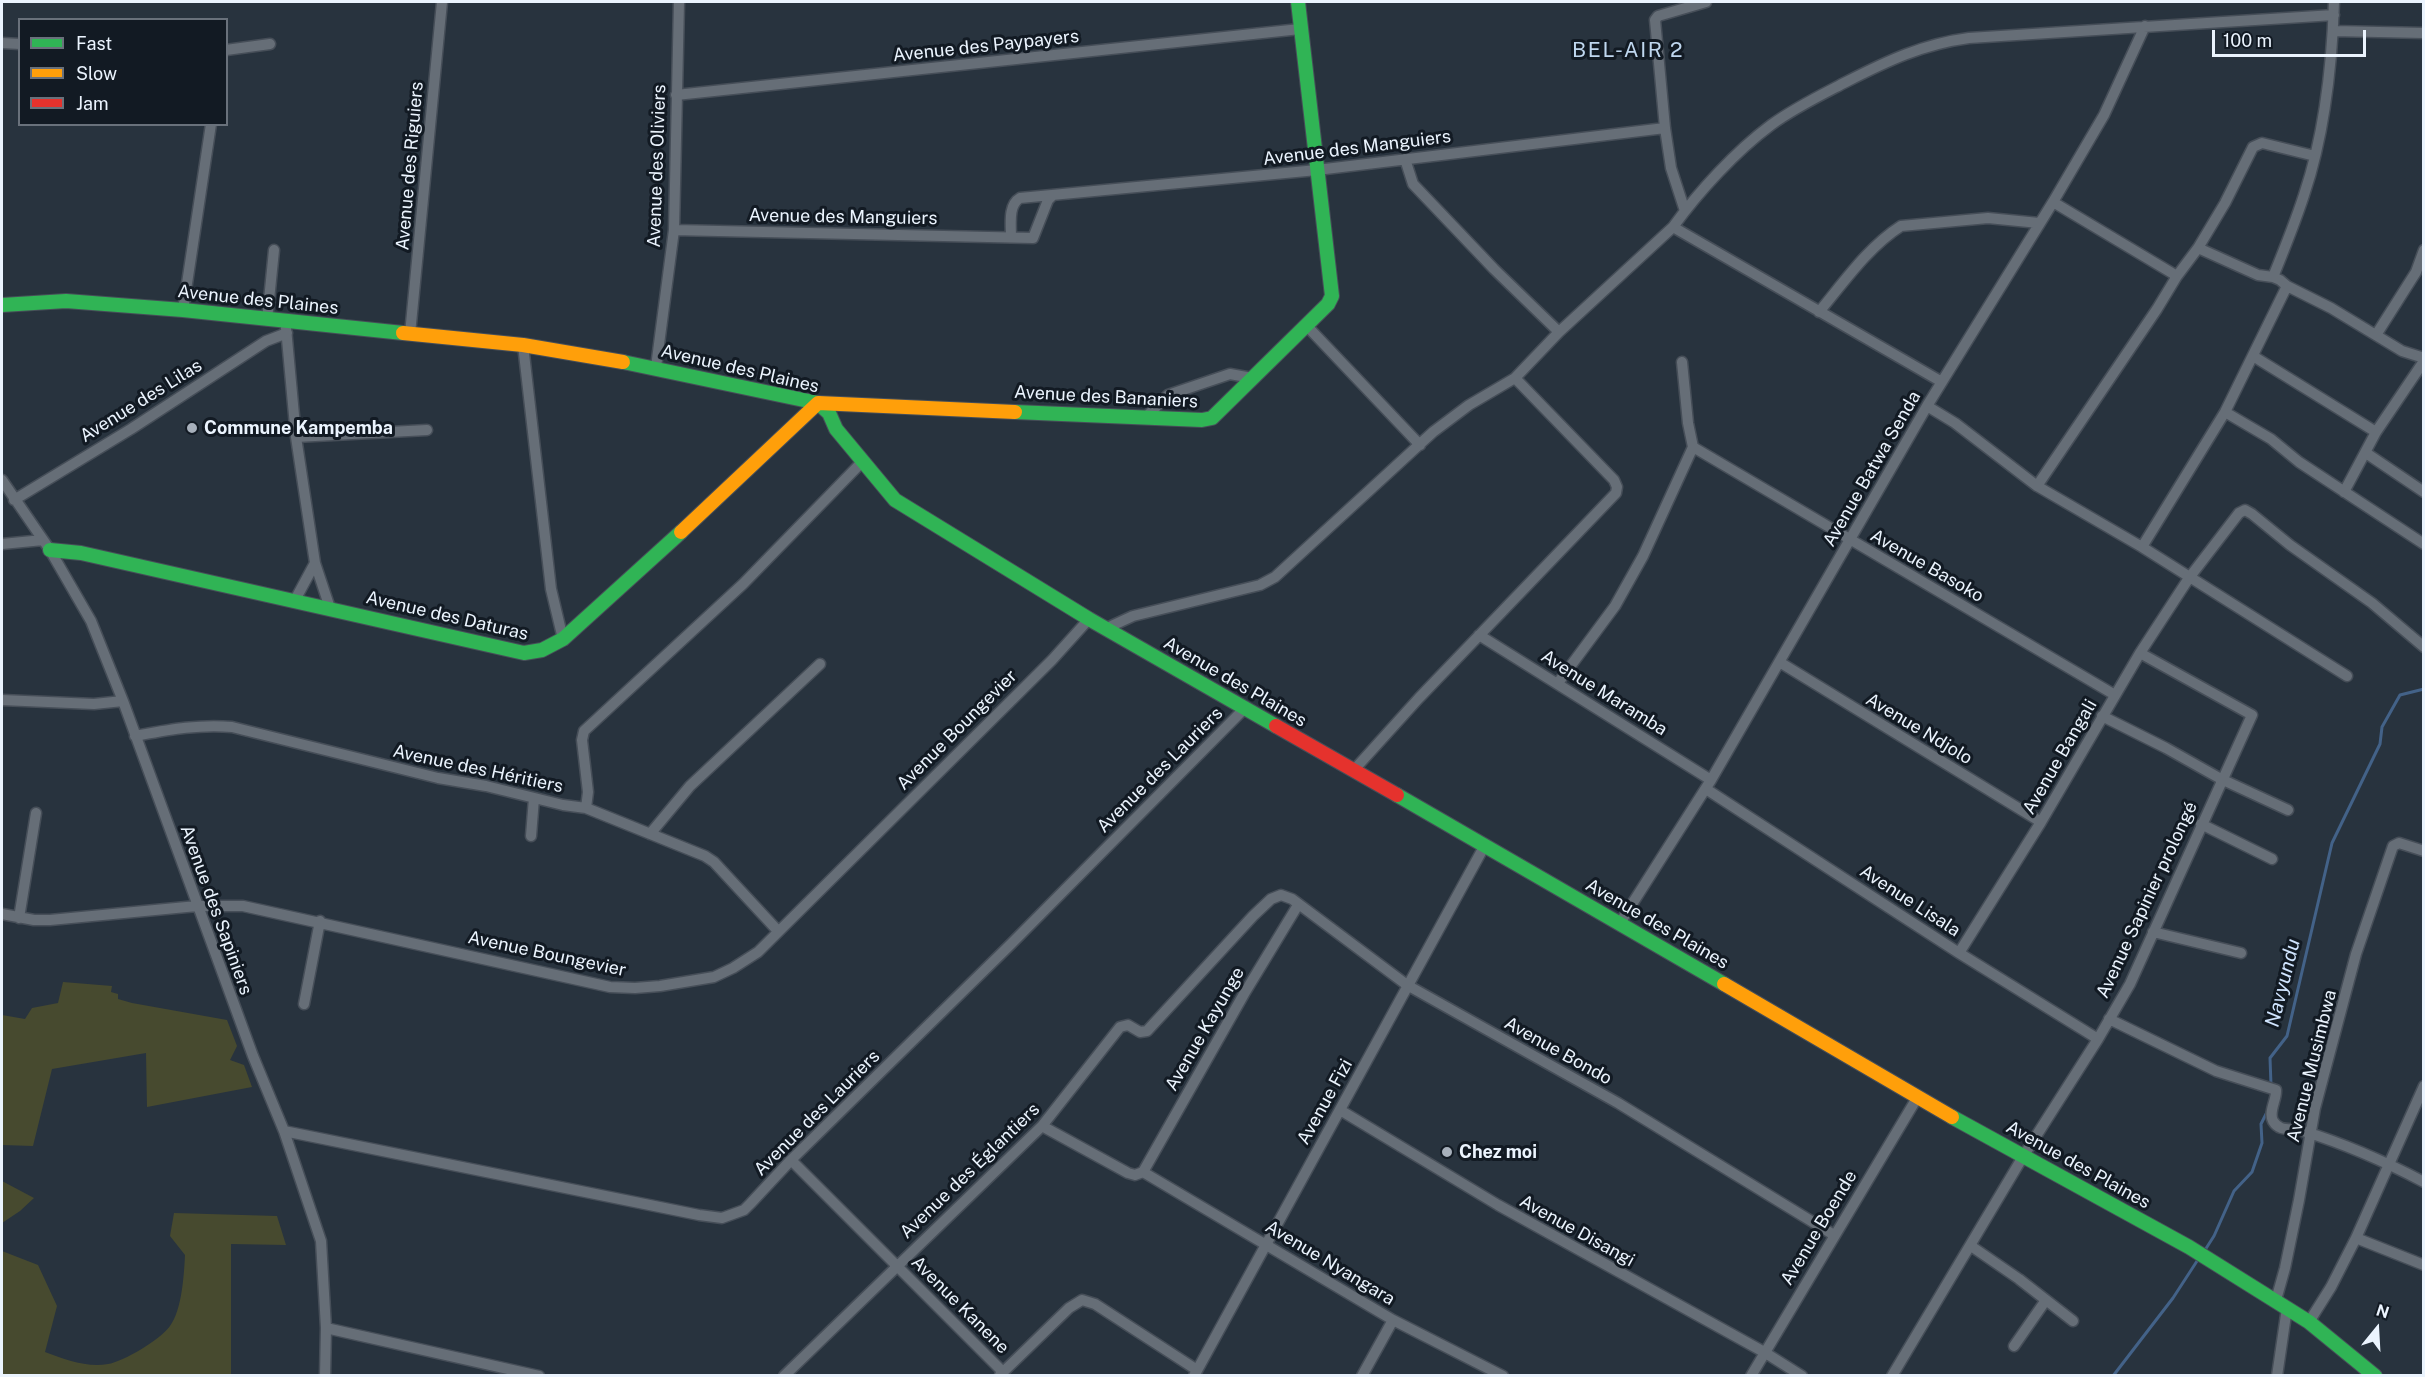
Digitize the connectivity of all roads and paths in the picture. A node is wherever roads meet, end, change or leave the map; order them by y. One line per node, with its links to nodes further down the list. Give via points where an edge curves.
1 (442, 2): 41 (street, Avenue des Riguiers)
2 (679, 2): 15 (street, Avenue des Oliviers)
3 (1298, 2): 8 (street, Avenue des Bananiers)
4 (1706, 2): 17 (street, via 1655,20)
5 (2334, 2): 6 (street)
6 (2334, 15): 7 (street); 9 (street)
7 (2145, 26): 22 (street, Avenue Batwa Senda, via 2103,115); 23 (street, via 1969,38 1892,58 1772,124 1743,148)
8 (1300, 29): 15 (street, Avenue des Paypayers); 20 (street, Avenue des Bananiers)
9 (2334, 31): 10 (street); 18 (street)
10 (2424, 33)
11 (2, 43): 12 (street)
12 (18, 44)
13 (270, 44): 14 (street)
14 (228, 50)
15 (676, 95): 26 (street, Avenue des Oliviers)
16 (211, 126): 35 (street)
17 (1665, 128): 19 (street, Avenue des Manguiers); 23 (street, via 1671,168)
18 (2315, 156): 28 (street, via 2262,143 2254,146); 32 (street, via 2305,194)
19 (1405, 159): 20 (street, Avenue des Manguiers); 40 (street, via 1413,184)
20 (1317, 170): 21 (street, Avenue des Manguiers); 38 (street, Avenue des Bananiers, via 1332,296)
21 (1052, 196): 27 (street, Avenue des Manguiers, via 1034,238); 27 (street, Avenue des Manguiers, via 1020,198 1014,202)
22 (2053, 202): 24 (street, Avenue Batwa Senda); 31 (street)
23 (1685, 211): 25 (street)
24 (2039, 223): 36 (street, via 1988,218 1901,226 1871,251); 50 (street, Avenue Batwa Senda)
25 (1673, 227): 36 (street); 40 (street)
26 (674, 230): 27 (street, Avenue des Manguiers); 47 (street, Avenue des Oliviers)
27 (1011, 237)
28 (2198, 248): 31 (street); 32 (street, via 2258,275)
29 (274, 250): 37 (street)
30 (2424, 250): 42 (street, via 2416,272)
31 (2177, 276): 63 (street)
32 (2273, 277): 33 (street)
33 (2287, 286): 42 (street); 44 (street)
34 (2, 306): 35 (street, Avenue des Plaines, via 66,301)
35 (183, 310): 37 (street, Avenue des Plaines)
36 (1819, 312): 50 (street)
37 (267, 320): 39 (street, Avenue des Plaines)
38 (1306, 325): 48 (street, Avenue des Bananiers); 58 (street)
39 (286, 327): 41 (street, Avenue des Plaines); 57 (street); 66 (street, Avenue des Lilas)
40 (1559, 332): 49 (street)
41 (410, 334): 43 (street, Avenue des Plaines)
42 (2376, 335): 45 (street)
43 (523, 345): 47 (street, Avenue des Plaines); 79 (street, via 551,589)
44 (2253, 356): 53 (street); 56 (street)
45 (2424, 359): 56 (street)
46 (1682, 362): 59 (street)
47 (656, 367): 51 (street, Avenue des Plaines)
48 (1252, 378): 54 (street, via 1230,374 1168,395); 54 (street, Avenue des Bananiers, via 1212,418)
49 (1515, 378): 58 (street, via 1469,405); 78 (street, via 1617,487 1613,498)
50 (1942, 382): 52 (street, Avenue Batwa Senda)
51 (818, 403): 54 (street, Avenue des Bananiers); 61 (street, Avenue des Plaines); 79 (street, Avenue des Daturas, via 627,584)
52 (1927, 406): 63 (street); 67 (street, Avenue Batwa Senda)
53 (2225, 412): 64 (street, via 2271,439); 71 (street)
54 (1145, 417)
55 (427, 430): 57 (street)
56 (2376, 432): 60 (street)
57 (296, 437): 72 (street)
58 (1420, 445): 77 (street, via 1275,577 1260,585 1133,616)
59 (1693, 447): 67 (street, Avenue Basoko); 85 (street, via 1643,556 1615,606)
60 (2366, 453): 64 (street); 65 (street)
61 (862, 462): 76 (street, Avenue des Plaines, via 895,500); 96 (street, via 743,584 584,731)
62 (2, 480): 66 (street, Avenue des Sapiniers)
63 (2037, 486): 71 (street)
64 (2344, 492): 69 (street)
65 (2424, 492)
66 (14, 500): 70 (street, Avenue des Sapiniers)
67 (1850, 541): 82 (street, Avenue Batwa Senda); 86 (street, Avenue Basoko)
68 (2, 544): 70 (street)
69 (2424, 544)
70 (46, 545): 74 (street, Avenue des Daturas); 88 (street, Avenue des Sapiniers, via 83,603)
71 (2142, 547): 73 (street)
72 (315, 563): 74 (street); 75 (street)
73 (2189, 578): 80 (street, Avenue Bangali, via 2245,510 2372,603); 81 (street, Avenue Bangali); 84 (street)
74 (295, 600): 75 (street, Avenue des Daturas)
75 (330, 608): 79 (street, Avenue des Daturas, via 517,653 543,651)
76 (1089, 619): 77 (street, Avenue des Plaines); 113 (street, Avenue Boungevier)
77 (1107, 628): 89 (street, Avenue des Plaines)
78 (1479, 635): 85 (street, Avenue Maramba); 92 (street)
79 (563, 639)
80 (2424, 647)
81 (2140, 653): 86 (street, Avenue Bangali); 93 (street, Avenue Sapinier prolongé, via 2252,715)
82 (1781, 663): 94 (street, Avenue Batwa Senda); 99 (street, Avenue Ndjolo)
83 (820, 664): 101 (street, via 690,786)
84 (2347, 675)
85 (1558, 683): 94 (street, Avenue Maramba)
86 (2115, 695): 90 (street, Avenue Bangali)
87 (2, 700): 88 (street, via 94,704)
88 (123, 701): 91 (street, Avenue des Sapiniers)
89 (1245, 708): 92 (street, Avenue des Plaines); 128 (street, Avenue des Lauriers)
90 (2102, 716): 93 (street); 99 (street, Avenue Bangali)
91 (135, 736): 95 (street, Avenue des Héritiers, via 208,725 232,727); 108 (street, Avenue des Sapiniers)
92 (1353, 771): 103 (street, Avenue des Plaines)
93 (2221, 779): 97 (street); 100 (street, Avenue Sapinier prolongé)
94 (1708, 784): 112 (street, Avenue Batwa Senda); 115 (street, Avenue Lisala)
95 (534, 798): 96 (street, Avenue des Héritiers); 102 (street)
96 (586, 808): 101 (street, Avenue des Héritiers)
97 (2288, 810)
98 (36, 813): 110 (street)
99 (2041, 822): 115 (street, Avenue Bangali)
100 (2201, 824): 105 (street); 114 (street, Avenue Sapinier prolongé)
101 (650, 834): 113 (street, Avenue des Héritiers, via 695,850 714,862)
102 (531, 836)
103 (1485, 845): 112 (street, Avenue des Plaines); 117 (street, Avenue Fizi)
104 (2424, 851): 126 (street, Avenue Musimbwa, via 2395,843 2356,954)
105 (2272, 859)
106 (1271, 899): 107 (street, Avenue Bondo, via 1281,895); 124 (street, Avenue des Églantiers, via 1147,1031 1140,1032 1128,1024 1120,1027)
107 (1298, 905): 117 (street, Avenue Bondo); 130 (street, Avenue Kayunge)
108 (197, 906): 110 (street, Avenue Boungevier, via 81,918); 111 (street, Avenue Boungevier, via 243,906); 125 (street, Avenue des Sapiniers)
109 (2, 914): 110 (street, Avenue Boungevier)
110 (20, 918)
111 (320, 921): 113 (street, Avenue Boungevier, via 610,987 635,988 714,977 758,952); 118 (street)
112 (1620, 923): 122 (street, Avenue des Plaines)
113 (778, 931)
114 (2152, 932): 116 (street); 119 (street, Avenue Sapinier prolongé, via 2130,984)
115 (1959, 953): 120 (street, Avenue Lisala)
116 (2241, 953)
117 (1407, 985): 123 (street, Avenue Fizi); 132 (street, Avenue Bondo, via 1618,1103)
118 (304, 1004)
119 (2109, 1019): 120 (street, Avenue Sapinier prolongé); 126 (street, via 2216,1071 2271,1088 2277,1092 2274,1122 2284,1130)
120 (2098, 1039): 127 (street, Avenue Sapinier prolongé)
121 (2424, 1086): 129 (street)
122 (1917, 1098): 127 (street, Avenue des Plaines); 132 (street, Avenue Boende)
123 (1340, 1110): 134 (street, Avenue Fizi); 145 (street, Avenue Disangi, via 1498,1205)
124 (1042, 1126): 130 (street, Avenue Nyangara, via 1128,1173); 136 (street, Avenue des Églantiers)
125 (284, 1131): 128 (street, Avenue des Lauriers, via 722,1218 744,1210); 143 (street, Avenue des Sapiniers, via 321,1241)
126 (2311, 1133): 129 (street); 139 (street, Avenue Musimbwa)
127 (2024, 1155): 135 (street, Avenue Sapinier prolongé); 139 (street, Avenue des Plaines, via 2189,1247)
128 (791, 1161): 136 (street, Avenue Kanene)
129 (2389, 1163): 131 (street); 133 (street)
130 (1143, 1172): 134 (street, Avenue Nyangara)
131 (2424, 1182)
132 (1834, 1235): 145 (street, Avenue Boende)
133 (2356, 1238): 137 (street); 142 (street)
134 (1265, 1244): 140 (street, Avenue Nyangara); 146 (street, Avenue Fizi)
135 (1971, 1246): 138 (street); 155 (street, Avenue Sapinier prolongé)
136 (897, 1265): 147 (street, Avenue Kanene); 150 (street, Avenue des Églantiers)
137 (2424, 1266)
138 (2046, 1300): 141 (street); 144 (street)
139 (2281, 1304): 142 (street, Avenue des Plaines); 156 (street, Avenue Musimbwa)
140 (1393, 1320): 151 (street); 152 (street, Avenue Nyangara)
141 (2073, 1321)
142 (2309, 1322): 157 (street, Avenue des Plaines)
143 (326, 1328): 148 (street, Avenue des Sapiniers); 149 (street)
144 (2014, 1346)
145 (1764, 1352): 153 (street, Avenue Boende); 154 (street, Avenue Disangi)
146 (1196, 1373): 147 (street, via 1088,1300 1082,1300)
147 (1002, 1374)
148 (325, 1376)
149 (539, 1376)
150 (784, 1376)
151 (1362, 1376)
152 (1503, 1376)
153 (1751, 1376)
154 (1802, 1376)
155 (1892, 1376)
156 (2277, 1376)
157 (2375, 1376)

